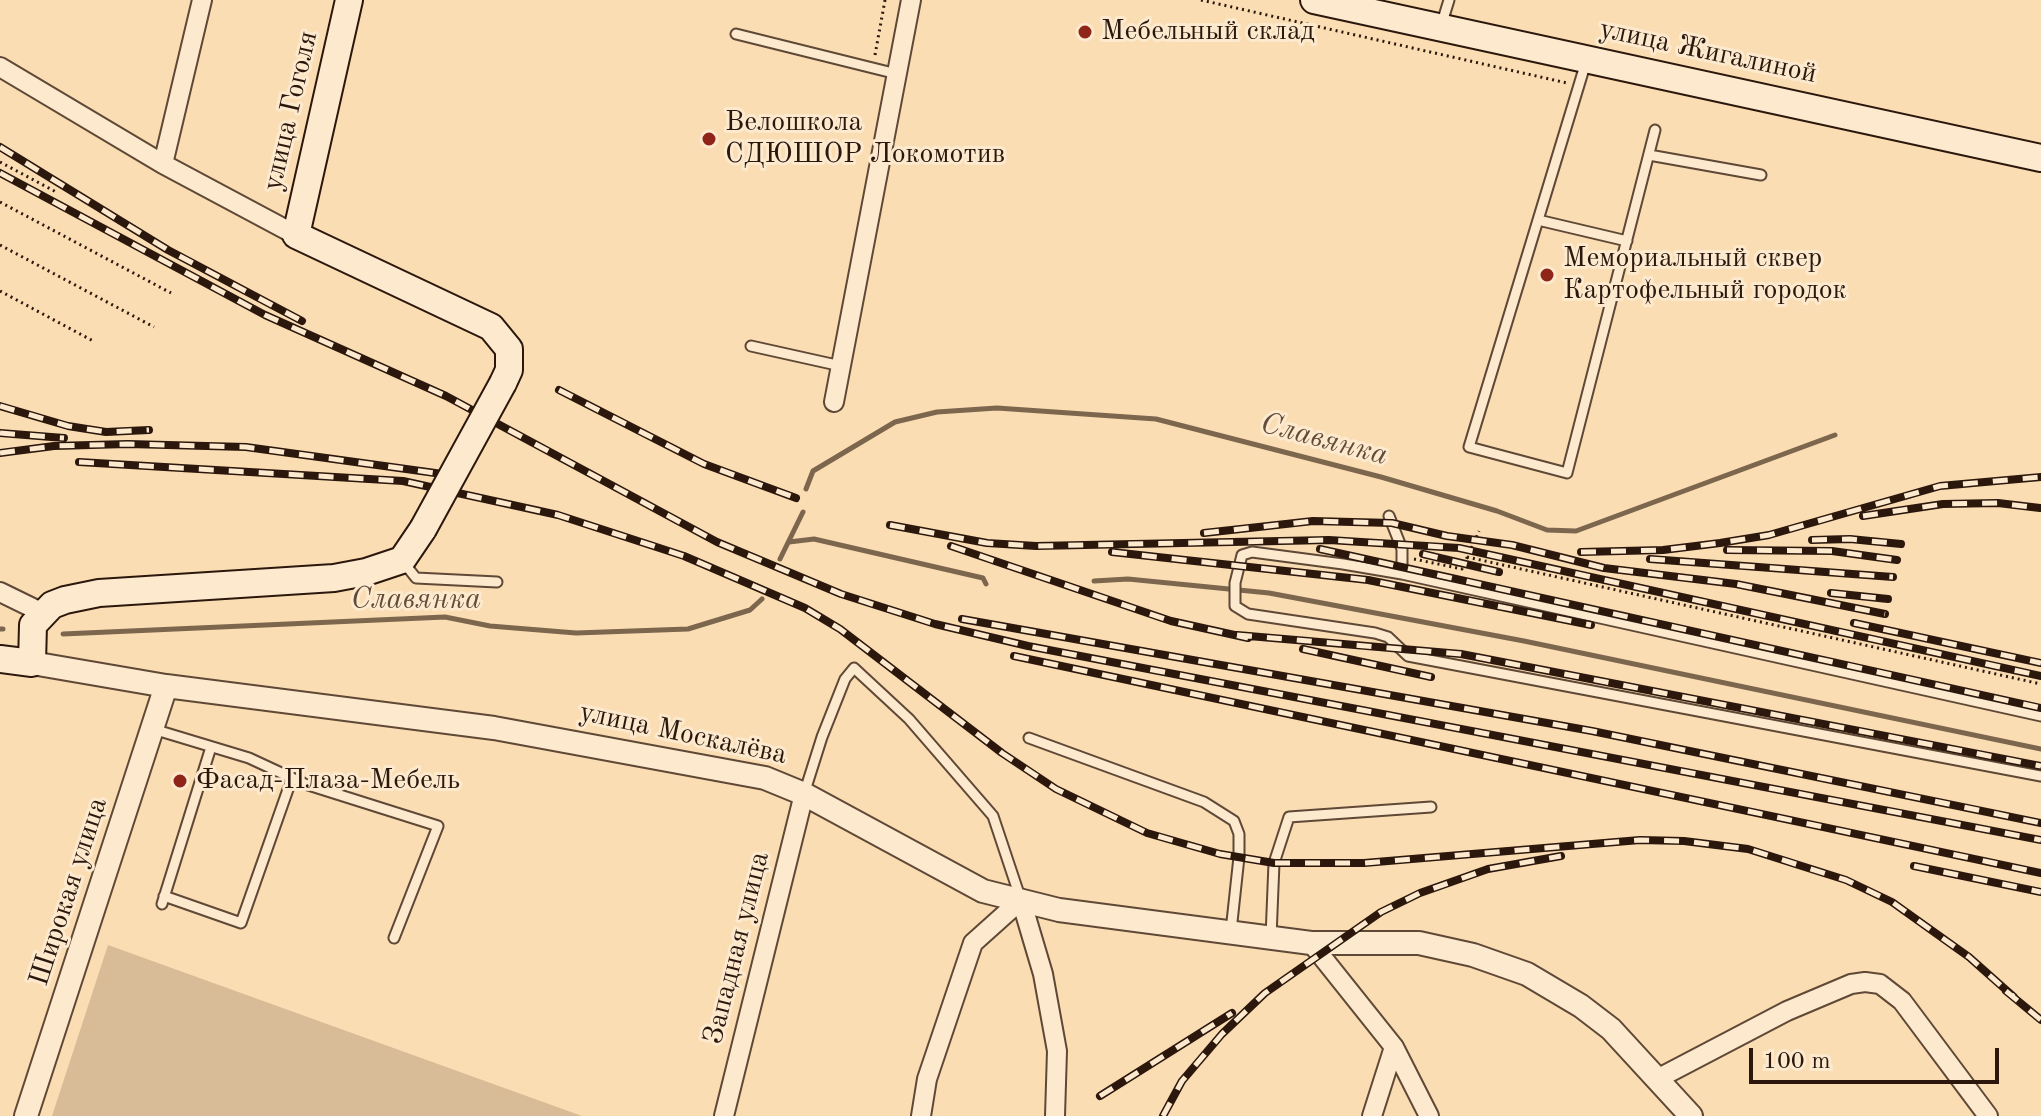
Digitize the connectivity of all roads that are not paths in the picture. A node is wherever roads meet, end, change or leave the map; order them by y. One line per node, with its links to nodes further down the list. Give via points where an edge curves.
1 (202, 0): 14 (street)
2 (349, 0): 17 (main road, улица Гоголя)
3 (911, 0): 10 (street)
4 (1314, 0): 6 (main road, улица Жигалиной)
5 (1449, 0): 6 (lane)
6 (1441, 26): 8 (main road, улица Жигалиной)
7 (736, 34): 10 (lane)
8 (1587, 58): 13 (main road, улица Жигалиной); 16 (lane)
9 (0, 67): 14 (street)
10 (897, 74): 20 (street)
11 (1655, 130): 12 (lane)
12 (1649, 155): 15 (lane); 18 (lane)
13 (2041, 158)
14 (163, 164): 17 (street)
15 (1761, 175)
16 (1538, 220): 18 (lane); 18 (lane, via 1469,447 1567,473)
17 (296, 235): 23 (main road, bridge, via 491,327 509,349 503,383)
18 (1627, 241)
19 (751, 346): 20 (lane)
20 (841, 366): 21 (street)
21 (834, 402)
22 (1389, 516): 24 (lane)
23 (402, 560): 25 (lane, via 416,578); 27 (main road, via 334,578 99,593 65,600)
24 (1402, 574): 31 (lane); 35 (lane, via 1252,552 1242,555 1232,598 1248,614 1388,637 1408,656)
25 (497, 582)
26 (0, 592): 27 (street)
27 (43, 613): 29 (main road, via 33,625)
28 (0, 659): 29 (main road, улица Москалёва)
29 (32, 663): 30 (street, улица Москалёва)
30 (166, 686): 32 (street, Широкая улица); 37 (street, улица Москалёва, via 494,728 765,778)
31 (2041, 716)
32 (153, 729): 34 (lane); 46 (street, Широкая улица)
33 (1029, 738): 40 (lane, via 1204,802 1234,821 1239,857)
34 (211, 747): 36 (lane); 36 (lane, via 163,900 241,923)
35 (2041, 776)
36 (292, 778): 41 (lane, via 438,826)
37 (804, 794): 39 (street, улица Москалёва, via 983,891); 39 (lane, via 845,679 854,668 909,719 993,816); 47 (street, Западная улица)
38 (1431, 807): 42 (lane, via 1289,817 1274,863)
39 (1021, 900): 40 (street, улица Москалёва); 48 (street, via 973,943 927,1079); 49 (street, via 1043,974 1057,1051)
40 (1231, 934): 42 (street, улица Москалёва)
41 (394, 938)
42 (1271, 938): 43 (street, улица Москалёва)
43 (1311, 943): 44 (street); 45 (street, улица Москалёва, via 1419,943 1527,974 1611,1029)
44 (1394, 1047): 50 (street); 51 (street)
45 (1657, 1079): 52 (street, улица Москалёва); 53 (street, via 1787,1011 1865,982 1880,984 1902,1001)
46 (26, 1116)
47 (724, 1116)
48 (921, 1116)
49 (1055, 1116)
50 (1372, 1116)
51 (1429, 1116)
52 (1691, 1116)
53 (1988, 1116)

